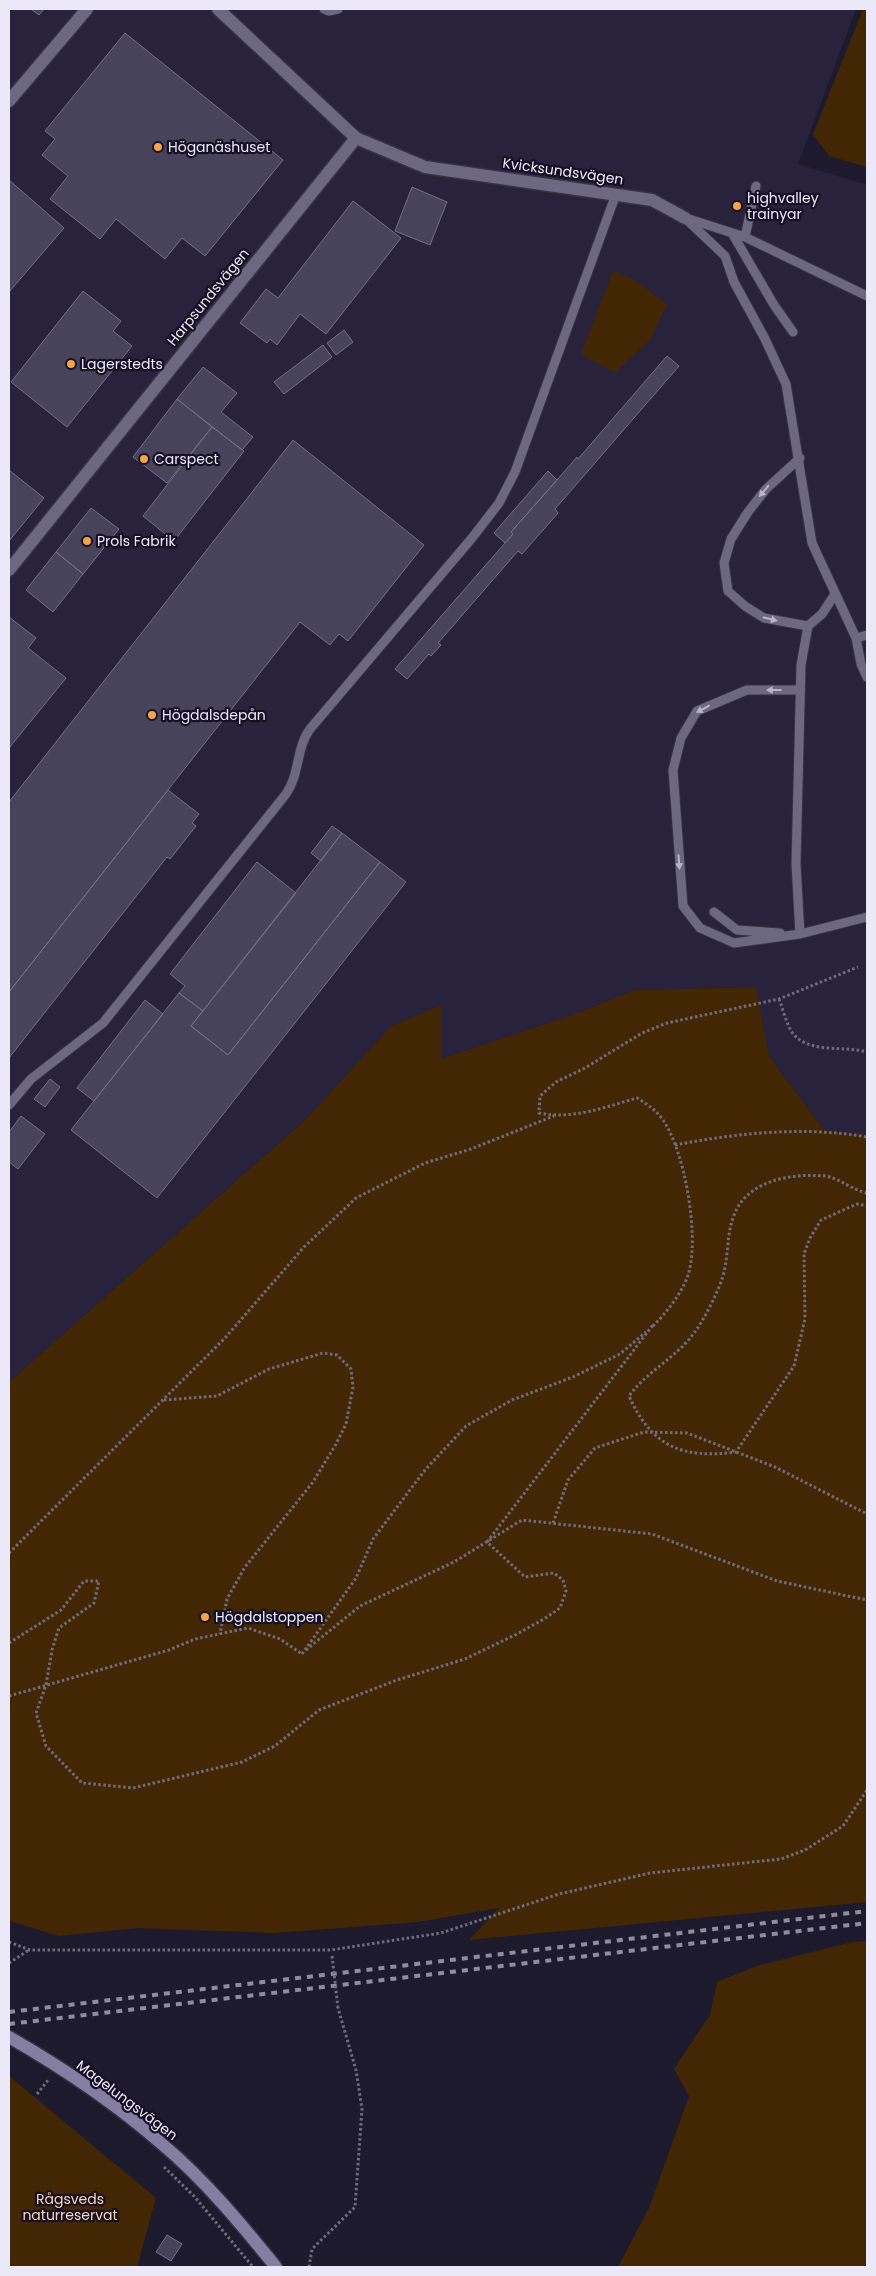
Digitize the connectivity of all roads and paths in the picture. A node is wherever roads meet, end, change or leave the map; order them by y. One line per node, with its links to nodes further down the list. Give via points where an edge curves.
1 (87, 9): 5 (street)
2 (218, 9): 6 (street, Kvicksundsvägen)
3 (324, 9): 4 (lane)
4 (338, 9)
5 (9, 101)
6 (356, 138): 8 (street, Kvicksundsvägen, via 425,167); 15 (street, Harpsundsvägen)
7 (756, 186): 11 (lane)
8 (616, 194): 9 (street, Kvicksundsvägen, via 652,200); 28 (lane, via 515,472 499,503 310,729 301,746 296,775 286,794 103,1023 31,1079)
9 (685, 218): 10 (lane); 14 (lane, Kvicksundsvägen, via 725,256 734,282 764,337 786,384)
10 (732, 233): 11 (lane); 13 (lane)
11 (745, 237): 12 (lane)
12 (867, 296)
13 (793, 332)
14 (800, 458): 16 (lane, Kvicksundsvägen, via 812,543); 17 (lane, one-way to 17, via 766,489 748,512 731,538 724,563 728,591 744,606 764,618)
15 (9, 570)
16 (835, 594): 17 (lane, via 822,614); 19 (lane, Kvicksundsvägen)
17 (808, 626): 21 (lane)
18 (867, 635): 19 (lane)
19 (856, 638): 20 (lane, Kvicksundsvägen)
20 (867, 677)
21 (800, 690): 24 (lane, via 796,864); 24 (lane, one-way to 24, via 747,690 697,711 681,738 673,770 683,906 700,928 734,942)
22 (714, 912): 24 (lane, via 737,930)
23 (867, 917): 24 (lane)
24 (800, 934)
25 (858, 967): 26 (path)
26 (779, 999): 27 (path, via 790,1029 797,1038 818,1046); 29 (path, via 667,1023 642,1033 556,1082 540,1096 540,1113)
27 (867, 1052)
28 (9, 1105)
29 (555, 1116): 31 (path, via 573,1115 637,1098 651,1106 663,1120); 35 (path, via 425,1163 356,1198 304,1247 225,1338)
30 (867, 1137): 31 (path, via 809,1132 761,1133)
31 (675, 1145): 34 (path, via 689,1193 692,1247 689,1273 678,1295)
32 (867, 1193): 36 (path, via 828,1177 806,1175 776,1180 751,1191 734,1214 722,1278 695,1333 640,1381 629,1396)
33 (867, 1206): 37 (path, via 857,1204 821,1220 810,1238 804,1254 805,1319 794,1366)
34 (654, 1325): 40 (path); 45 (path, via 620,1354 573,1377 512,1400 466,1426 425,1470 373,1539 356,1578)
35 (164, 1400): 41 (path); 43 (path, via 217,1396 269,1370 323,1353 337,1354 351,1369 353,1387 346,1424 313,1482 245,1567 227,1599)
36 (652, 1432): 37 (path, via 687,1433); 37 (path, via 664,1444 677,1449 709,1456); 39 (path, via 595,1448 568,1480)
37 (736, 1452): 38 (path, via 775,1467)
38 (867, 1514)
39 (553, 1523): 40 (path, via 522,1520); 42 (path, via 652,1534 777,1581)
40 (487, 1542): 45 (path, via 454,1562 360,1606); 46 (path, via 525,1577 554,1573 563,1580 566,1592 560,1608 464,1660 397,1680 319,1710 275,1746 242,1762 133,1788 82,1783 46,1746 36,1713)
41 (9, 1553)
42 (867, 1600)
43 (220, 1634): 45 (path, via 248,1628 280,1639); 46 (path)
44 (9, 1643): 46 (path, via 61,1610 84,1582 99,1581 94,1603 59,1628)
45 (302, 1654)
46 (46, 1685): 47 (path)
47 (9, 1696)
48 (867, 1790): 51 (path, via 843,1826 805,1850 781,1859 650,1873 558,1894 441,1933)
49 (9, 1942): 50 (path)
50 (30, 1950): 51 (path); 52 (path)
51 (331, 1950): 61 (path, bridge, via 338,2008 356,2070 362,2109 355,2207 312,2249)
52 (9, 1963)
53 (9, 2037): 60 (main road, Magelungsvägen, via 100,2096 164,2145 214,2195)
54 (42, 2074): 55 (path)
55 (49, 2079): 56 (path); 57 (path)
56 (57, 2084)
57 (38, 2094)
58 (161, 2164): 59 (path, via 194,2196)
59 (253, 2267)
60 (276, 2267)
61 (309, 2267)

